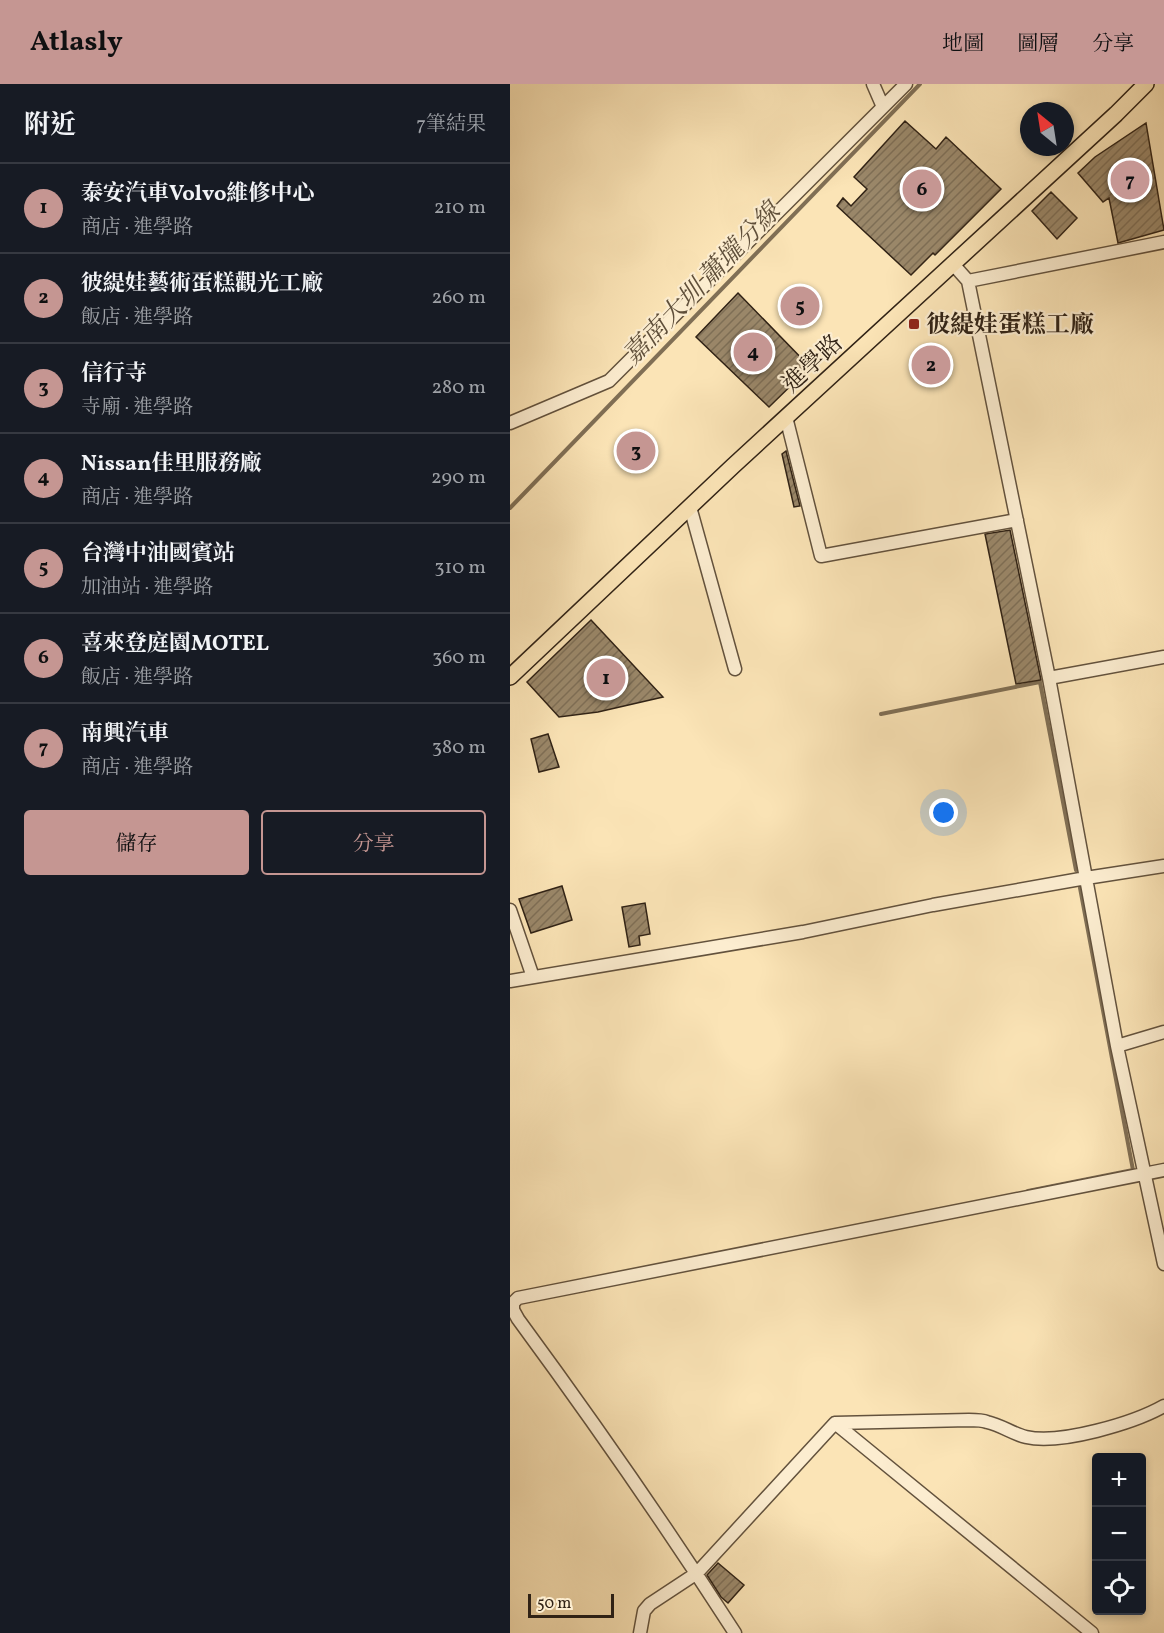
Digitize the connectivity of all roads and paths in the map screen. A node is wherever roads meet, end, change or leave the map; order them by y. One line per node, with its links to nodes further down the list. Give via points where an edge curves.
1 (873, 84): 4 (lane)
2 (906, 84): 4 (lane)
3 (1146, 84): 6 (main road, 進學路)
4 (883, 107): 9 (lane, via 609,381)
5 (1164, 242): 7 (lane)
6 (952, 264): 7 (lane); 8 (main road, 進學路)
7 (968, 281): 11 (lane)
8 (786, 417): 10 (main road, 進學路); 11 (lane, via 821,556)
9 (510, 423)
10 (690, 507): 13 (lane); 14 (main road, 進學路)
11 (1017, 520): 15 (lane)
12 (1164, 657): 15 (lane)
13 (735, 669)
14 (510, 676)
15 (1048, 678): 17 (lane)
16 (1164, 866): 17 (lane)
17 (1086, 878): 19 (lane, via 803,932); 22 (lane)
18 (510, 910): 19 (lane)
19 (533, 977): 20 (lane)
20 (510, 981)
21 (1164, 1032): 22 (lane)
22 (1117, 1046): 24 (lane)
23 (1164, 1170): 24 (lane)
24 (1144, 1175): 25 (lane); 28 (lane, via 518,1298 513,1303 518,1319 595,1423)
25 (1164, 1264)
26 (1164, 1406): 27 (lane, via 1114,1427 1049,1438 1027,1437 987,1421)
27 (835, 1423): 28 (lane); 31 (lane)
28 (697, 1574): 29 (lane, via 650,1604 644,1611); 30 (lane)
29 (640, 1633)
30 (735, 1633)
31 (1092, 1633)

